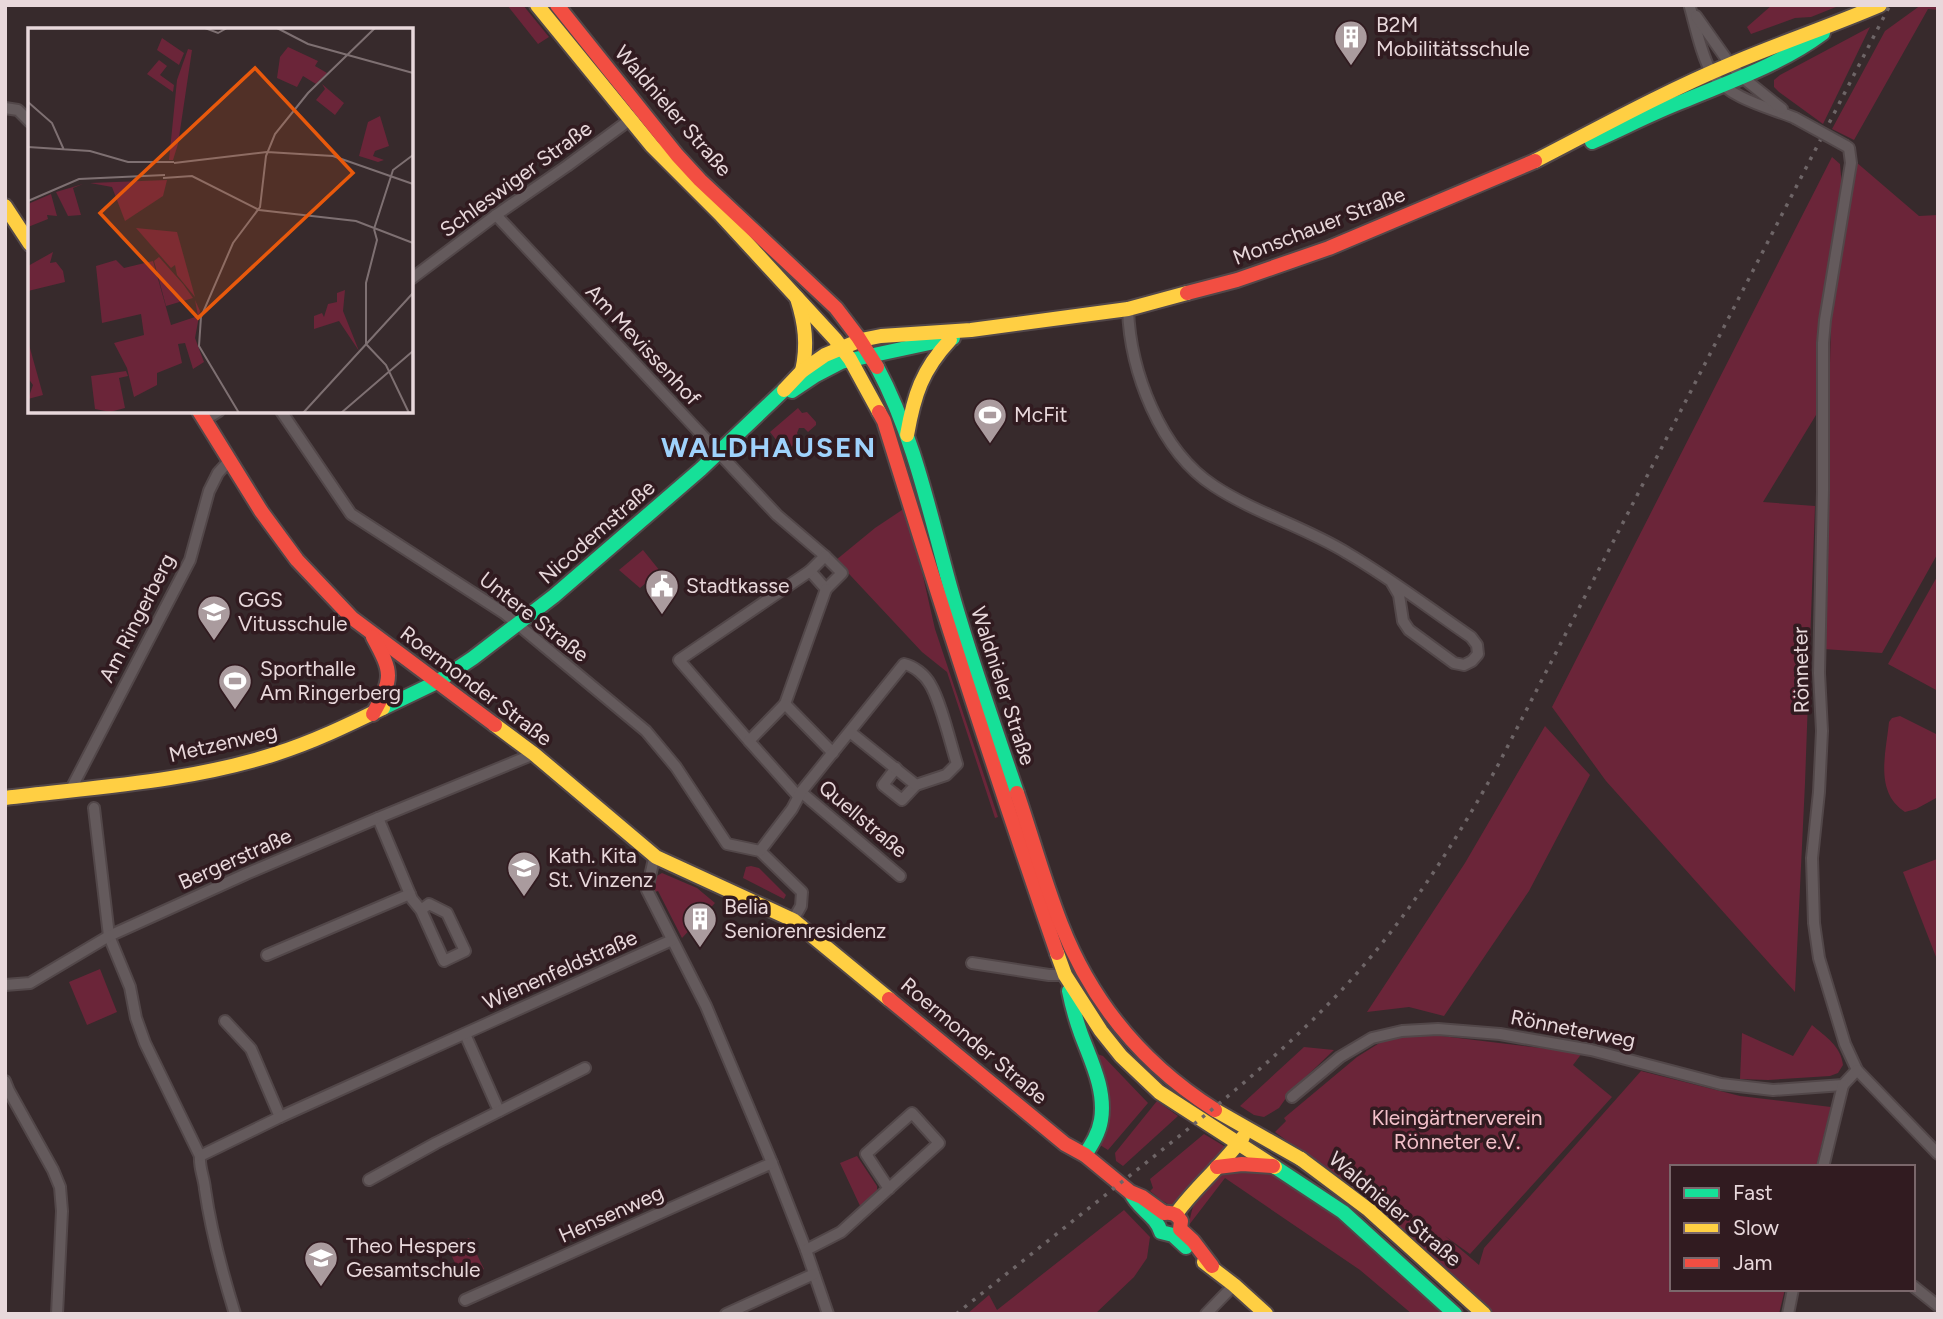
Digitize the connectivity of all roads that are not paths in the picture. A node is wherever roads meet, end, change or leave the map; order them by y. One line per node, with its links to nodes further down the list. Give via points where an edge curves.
1 (537, 5): 14 (main road, Waldnieler Straße)
2 (556, 5): 11 (main road, Waldnieler Straße)
3 (1880, 5): 5 (main road, Monschauer Straße)
4 (1689, 6): 6 (street); 7 (street)
5 (1829, 27): 6 (main road, Monschauer Straße); 8 (main road, Monschauer Straße, via 1779,61)
6 (1730, 64): 7 (main road, Monschauer Straße); 8 (street)
7 (1712, 73): 9 (street); 15 (main road, Monschauer Straße)
8 (1742, 77): 9 (main road, Monschauer Straße); 12 (street)
9 (1723, 86): 12 (street); 15 (main road, Monschauer Straße)
10 (5, 108): 13 (street, via 18,110)
11 (642, 110): 14 (street, Schleswiger Straße); 24 (main road, Waldnieler Straße, via 700,180 836,308)
12 (1794, 118): 69 (street, Rönneter, bridge, via 1848,147 1851,163 1823,343 1822,731 1812,858 1819,958)
13 (28, 120)
14 (630, 120): 17 (street, Schleswiger Straße); 20 (main road, Waldnieler Straße)
15 (1520, 169): 21 (main road, Monschauer Straße, via 1329,248 1237,280)
16 (5, 206): 18 (main road)
17 (496, 215): 19 (street, Schleswiger Straße); 32 (street, Am Mevissenhof)
18 (28, 241)
19 (413, 277)
20 (797, 297): 25 (main road, Waldnieler Straße); 27 (main road, via 807,339)
21 (1128, 309): 22 (main road, Monschauer Straße); 36 (street, via 1133,348 1150,405 1190,466 1213,485 1346,552)
22 (971, 330): 23 (main road, Monschauer Straße); 24 (main road, Monschauer Straße)
23 (950, 339): 26 (main road, Monschauer Straße); 31 (main road, via 919,381)
24 (861, 340): 25 (main road, Monschauer Straße); 26 (main road, Waldnieler Straße)
25 (846, 353): 26 (main road, Monschauer Straße); 27 (main road, Nicodemstraße, via 825,355); 28 (main road, Nicodemstraße); 64 (main road, Waldnieler Straße, via 884,421)
26 (870, 356): 31 (main road, Waldnieler Straße)
27 (802, 371): 28 (main road, Nicodemstraße)
28 (774, 402): 32 (main road, Nicodemstraße)
29 (282, 413): 38 (street, Untere Straße, via 351,514)
30 (202, 415): 33 (main road, Roermonder Straße)
31 (907, 435): 75 (main road, Waldnieler Straße, via 964,636 1075,958 1110,1014 1142,1052 1170,1078)
32 (719, 453): 34 (street, Am Mevissenhof, via 777,515); 38 (main road, Nicodemstraße)
33 (229, 461): 39 (main road, Roermonder Straße, via 297,560); 49 (street, Am Ringerberg, via 209,491 190,560)
34 (825, 556): 35 (street); 37 (street, Am Mevissenhof, via 842,573)
35 (810, 571): 37 (street); 44 (street, Quellstraße, via 679,660)
36 (1392, 583): 36 (street, via 1471,637 1478,654 1472,662 1454,663 1409,630)
37 (826, 589): 41 (street, Am Mevissenhof)
38 (517, 625): 40 (main road, Nicodemstraße); 54 (street, Untere Straße, via 646,732 684,777 727,844)
39 (371, 633): 40 (main road, Roermonder Straße); 42 (main road, via 389,666 391,681)
40 (437, 682): 42 (main road, Metzenweg); 46 (main road, Roermonder Straße)
41 (785, 704): 44 (street); 45 (street, Quellstraße)
42 (373, 714): 49 (main road, Metzenweg, via 322,737 231,766)
43 (850, 732): 45 (street, Quellstraße); 47 (street); 48 (street, Quellstraße, via 904,664 912,666 929,681 957,764 946,775)
44 (749, 741): 50 (street, Quellstraße)
45 (833, 752): 50 (street, Quellstraße)
46 (534, 754): 53 (street, Bergerstraße); 55 (main road, Roermonder Straße)
47 (896, 768): 48 (street); 48 (street, Quellstraße, via 883,785 902,800)
48 (916, 785)
49 (69, 791): 51 (main road, Metzenweg)
50 (800, 794): 54 (street, Quellstraße); 56 (street, Quellstraße)
51 (5, 798)
52 (94, 808): 60 (street)
53 (378, 818): 57 (street); 60 (street, Bergerstraße)
54 (760, 851): 59 (street, via 802,892 802,906)
55 (656, 857): 59 (main road, Roermonder Straße); 61 (street, via 647,890)
56 (900, 876)
57 (410, 894): 58 (street); 62 (street)
58 (421, 910): 58 (street, via 443,961 465,951 447,913 429,904)
59 (793, 920): 78 (main road, Roermonder Straße, via 1065,1144)
60 (109, 936): 65 (street, Bergerstraße, via 30,983); 79 (street, via 130,987 145,1043)
61 (672, 940): 67 (street, Wienenfeldstraße); 80 (street)
62 (267, 955)
63 (972, 962): 64 (street)
64 (1065, 975): 76 (main road, Waldnieler Straße, via 1121,1056 1159,1092); 78 (main road, via 1103,1106 1096,1140)
65 (5, 985)
66 (225, 1021): 74 (street, via 251,1049)
67 (465, 1034): 73 (street, Wienenfeldstraße); 74 (street, Wienenfeldstraße)
68 (585, 1068): 73 (street)
69 (1857, 1070): 71 (street); 77 (street, Rönneter)
70 (5, 1081): 94 (street, via 60,1187)
71 (1843, 1085): 72 (street, Rönneterweg, via 1773,1090 1731,1085 1591,1050 1438,1029 1372,1038 1340,1057); 81 (street)
72 (1292, 1097)
73 (499, 1111): 84 (street)
74 (280, 1117): 79 (street, Wienenfeldstraße)
75 (1248, 1129): 76 (main road); 101 (main road, Waldnieler Straße, via 1301,1159 1369,1210)
76 (1239, 1144): 82 (main road); 83 (main road, Waldnieler Straße)
77 (1938, 1154)
78 (1085, 1155): 86 (main road, Roermonder Straße, via 1130,1192 1135,1202)
79 (200, 1156): 95 (street, via 219,1260)
80 (772, 1164): 87 (street); 92 (street, Hensenweg)
81 (1823, 1165)
82 (1217, 1167): 83 (main road); 86 (main road)
83 (1275, 1167): 100 (main road, Waldnieler Straße, via 1343,1212)
84 (369, 1180)
85 (889, 1188): 85 (street, via 939,1143 912,1113 866,1154); 87 (street, via 841,1232)
86 (1170, 1223): 89 (main road, Roermonder Straße)
87 (806, 1251): 88 (street)
88 (814, 1274): 96 (street); 97 (street)
89 (1234, 1285): 98 (street); 99 (main road, Roermonder Straße)
90 (1915, 1288): 93 (street)
91 (1793, 1291): 102 (street)
92 (466, 1300)
93 (1938, 1306)
94 (57, 1314)
95 (235, 1314)
96 (726, 1314)
97 (828, 1314)
98 (1206, 1314)
99 (1266, 1314)
100 (1455, 1314)
101 (1484, 1314)
102 (1788, 1314)

